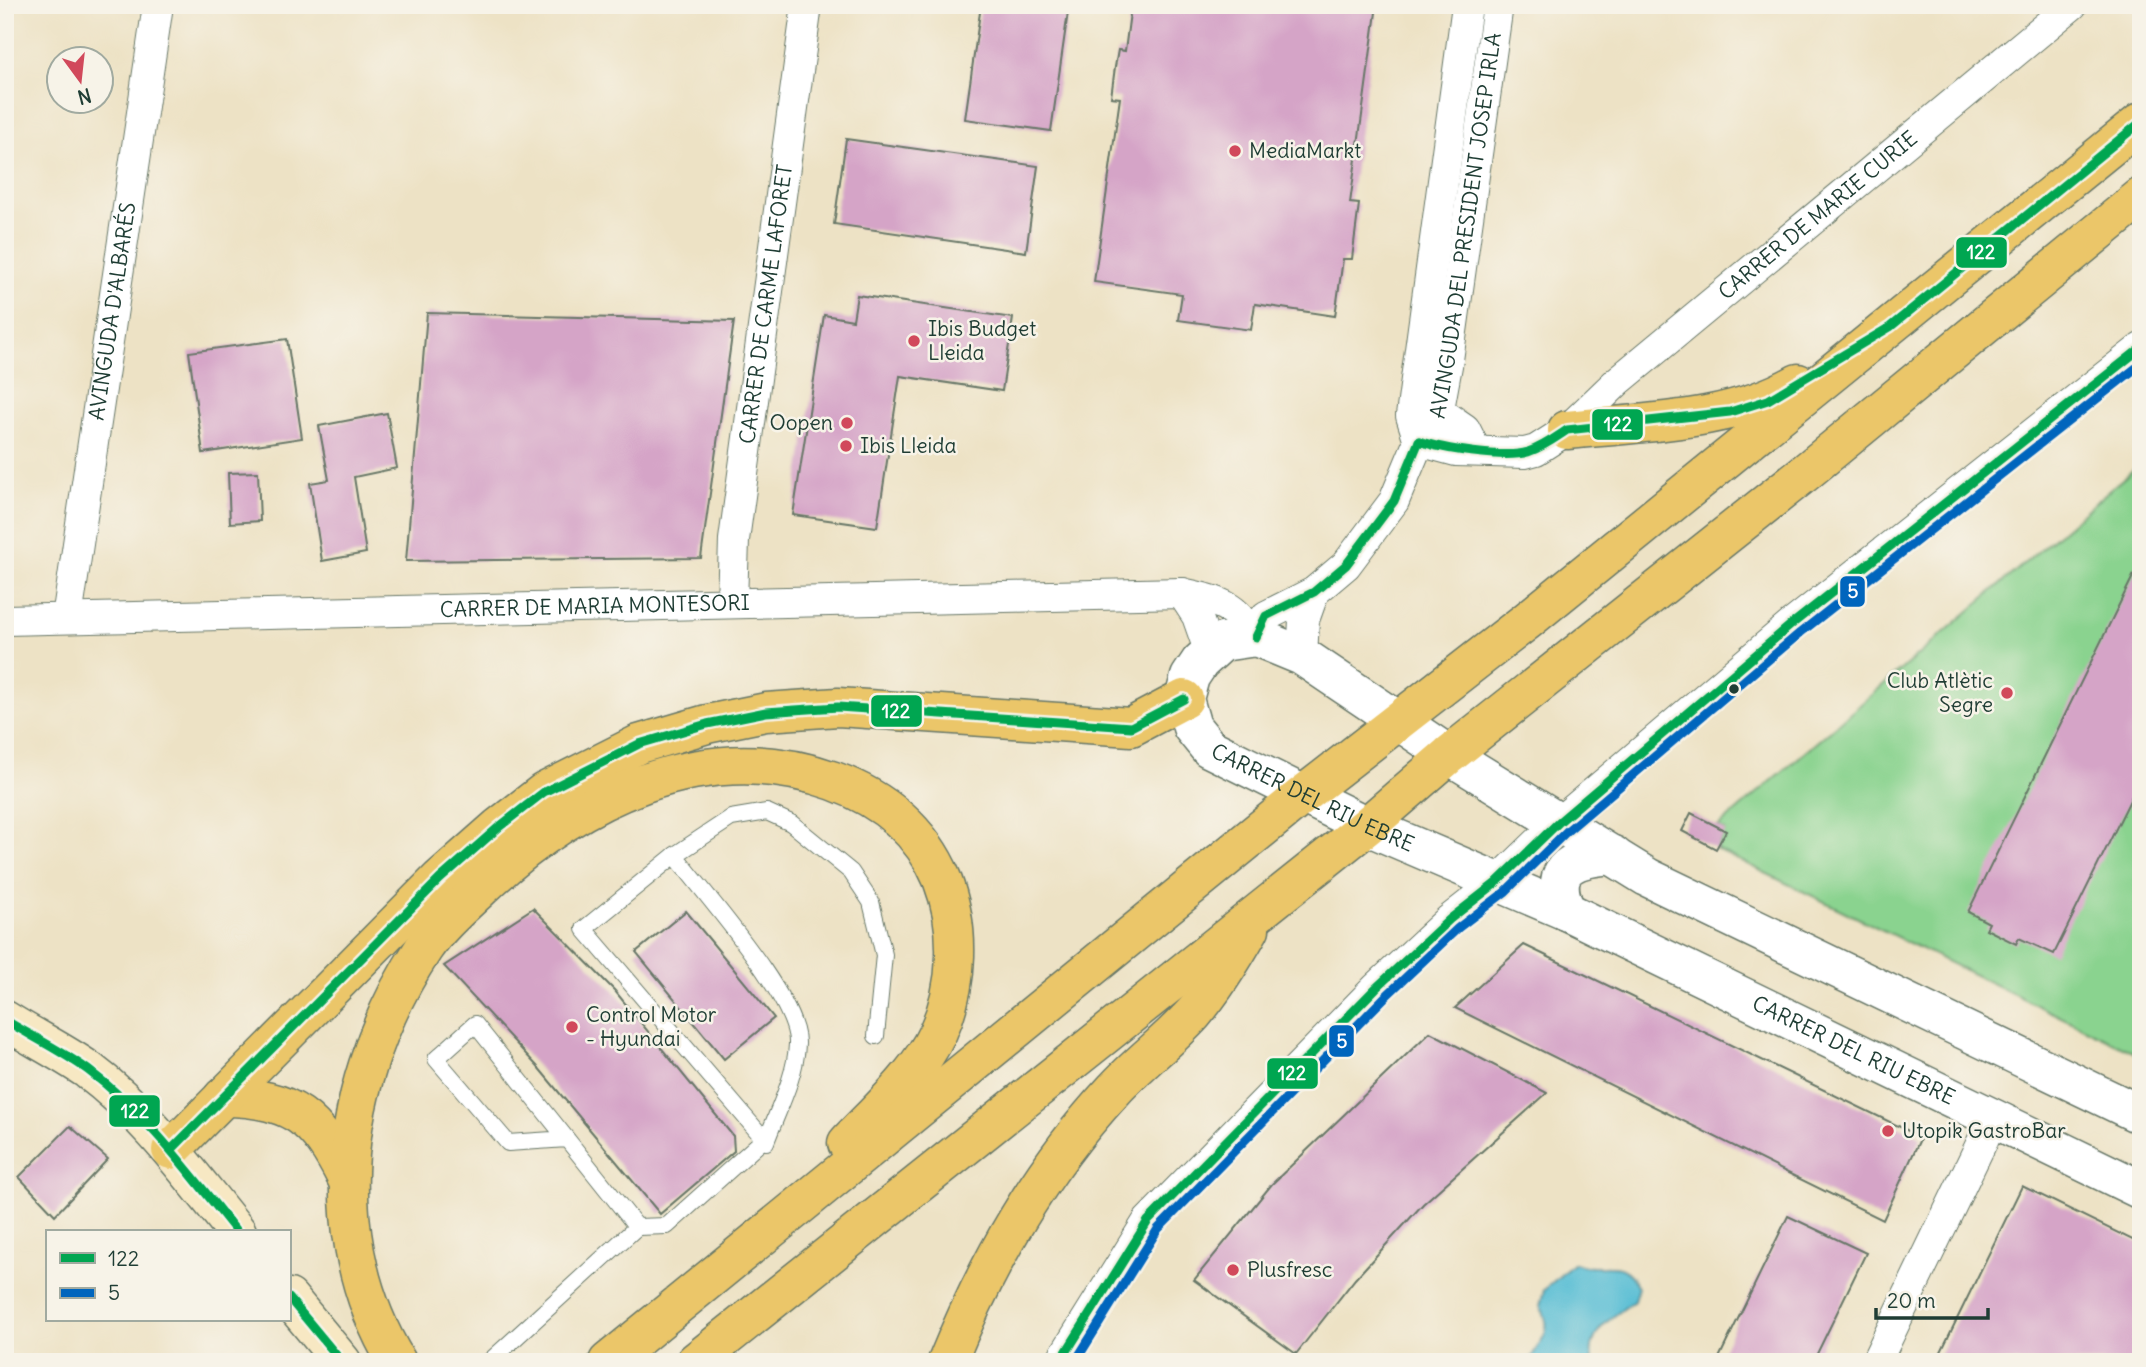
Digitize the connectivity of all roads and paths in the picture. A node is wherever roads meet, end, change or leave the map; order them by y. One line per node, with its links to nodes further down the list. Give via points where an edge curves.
1 (158, 5): 17 (street, AVINGUDA D'ALBARÉS)
2 (807, 5): 16 (street, CARRER DE CARME LAFORET, via 734,540)
3 (1467, 5): 12 (street, AVINGUDA DEL PRESIDENT JOSEP IRLA, via 1411,416)
4 (1498, 5): 10 (street, AVINGUDA DEL PRESIDENT JOSEP IRLA)
5 (2072, 5): 11 (street, CARRER DE MARIE CURIE, via 1618,381)
6 (2141, 122): 8 (main road)
7 (2141, 197): 24 (main road, via 1806,472)
8 (1890, 327): 11 (main road, via 1768,400 1730,412); 23 (main road)
9 (2141, 348): 26 (street, via 1792,624)
10 (1439, 411): 12 (street, AVINGUDA DEL PRESIDENT JOSEP IRLA); 13 (street, via 1465,429)
11 (1567, 430): 13 (street, CARRER DE MARIE CURIE, via 1525,453)
12 (1419, 441): 13 (street, CARRER DE MARIE CURIE, via 1445,450); 14 (street, AVINGUDA DEL PRESIDENT JOSEP IRLA, via 1394,501 1346,565)
13 (1475, 449)
14 (1314, 592): 19 (street, AVINGUDA DEL PRESIDENT JOSEP IRLA, via 1266,616); 21 (street, via 1304,620)
15 (1182, 593): 16 (street, CARRER DE MARIA MONTESORI); 19 (street, CARRER DE MARIA MONTESORI, via 1226,606 1244,618); 20 (street, via 1197,615)
16 (732, 603): 17 (street, CARRER DE MARIA MONTESORI)
17 (67, 618): 18 (street, CARRER DE MARIA MONTESORI)
18 (5, 620)
19 (1254, 636): 20 (street, via 1222,642); 21 (street)
20 (1210, 653): 22 (street, via 1190,677)
21 (1302, 656): 23 (street)
22 (1184, 699): 25 (street, CARRER DEL RIU EBRE, via 1192,727 1209,748); 35 (main road, via 1131,727 838,707 766,712 639,744 544,793 499,827 432,887)
23 (1398, 722): 24 (street); 25 (main road)
24 (1449, 755): 26 (street); 27 (main road)
25 (1303, 795): 27 (street, CARRER DEL RIU EBRE); 45 (main road)
26 (1559, 822): 29 (street); 30 (street)
27 (1367, 826): 30 (street, CARRER DEL RIU EBRE); 32 (main road)
28 (675, 855): 34 (lane, via 731,818 766,812 791,823 851,872 871,902 884,955); 39 (lane, via 779,992 794,1025 793,1065 766,1142); 39 (lane, via 584,929)
29 (1613, 855): 31 (street, via 1580,858 1564,871 1560,888); 36 (street, via 1660,883)
30 (1496, 883): 31 (street, CARRER DEL RIU EBRE); 53 (street, via 1376,988 1148,1221)
31 (1566, 911): 37 (street, CARRER DEL RIU EBRE)
32 (1259, 912): 51 (main road); 52 (main road, via 1200,1005 1114,1090 1060,1153 1009,1230)
33 (5, 1020): 40 (main road, via 88,1070)
34 (877, 1036)
35 (223, 1097): 40 (main road); 41 (main road, via 258,1097 303,1117 323,1136)
36 (2141, 1115)
37 (1994, 1117): 42 (street, CARRER DEL RIU EBRE); 54 (street)
38 (567, 1139): 38 (lane, via 475,1024 436,1059 508,1143); 43 (lane)
39 (764, 1139): 43 (lane, via 667,1226)
40 (171, 1150): 44 (main road)
41 (347, 1179): 45 (main road, via 363,1079 389,1011 426,946 492,878 576,813 619,792 710,767 754,765 799,771 876,801 914,832 949,897 956,932 954,971 949,1004 918,1067); 48 (main road, via 362,1287 371,1316)
42 (2141, 1189)
43 (637, 1227): 49 (lane)
44 (235, 1230)
45 (754, 1243): 50 (main road)
46 (290, 1299): 47 (main road)
47 (342, 1362)
48 (397, 1362)
49 (489, 1362)
50 (608, 1362)
51 (695, 1362)
52 (947, 1362)
53 (1060, 1362)
54 (1875, 1362)

